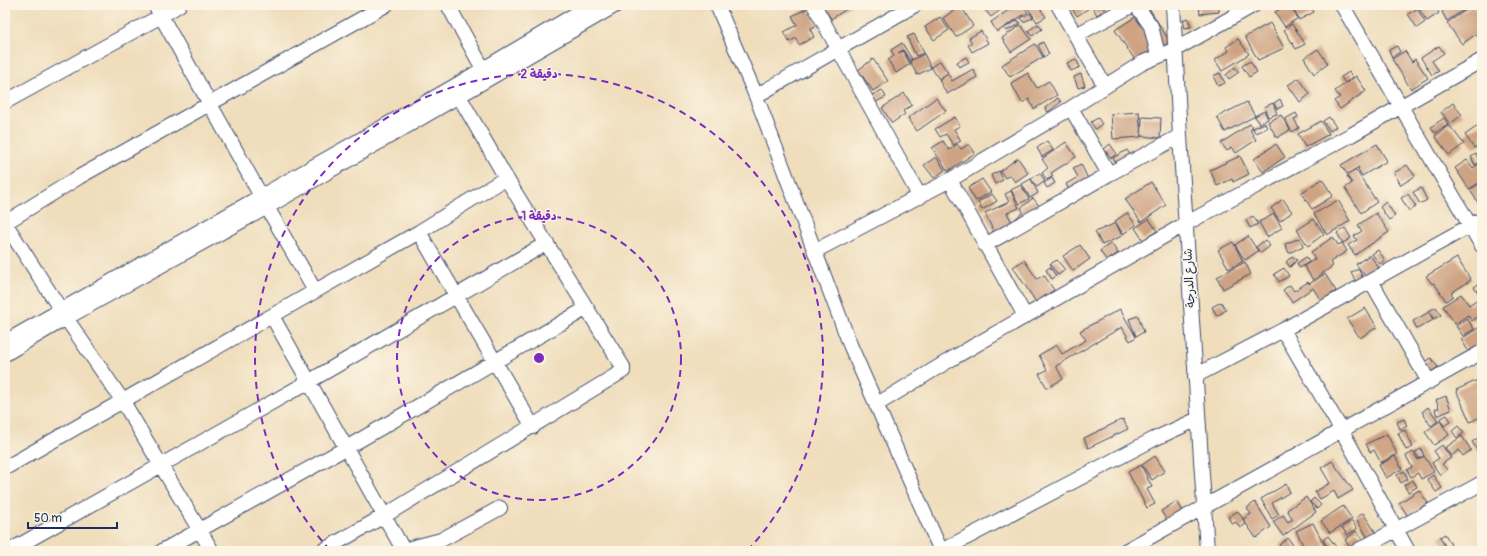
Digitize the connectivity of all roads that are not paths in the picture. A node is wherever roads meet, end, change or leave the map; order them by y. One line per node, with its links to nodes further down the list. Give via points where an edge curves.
1 (178, 5): 14 (street)
2 (386, 5): 25 (street)
3 (448, 5): 20 (street)
4 (591, 5): 20 (street)
5 (616, 5): 22 (street)
6 (717, 5): 23 (street)
7 (814, 5): 17 (street)
8 (915, 5): 17 (street)
9 (1058, 5): 15 (street)
10 (1135, 5): 15 (street); 18 (street, via 1151,26)
11 (1173, 5): 16 (street, شارع الدرجة)
12 (1254, 5): 16 (street)
13 (1342, 5): 26 (street)
14 (158, 11): 24 (street); 25 (street)
15 (1076, 35): 21 (street)
16 (1176, 49): 18 (street); 28 (street, شارع الدرجة)
17 (838, 50): 23 (street); 32 (street)
18 (1158, 55): 21 (street)
19 (1482, 60): 26 (street)
20 (483, 68): 33 (street)
21 (1105, 86): 27 (street)
22 (459, 96): 30 (street); 33 (street)
23 (756, 96): 41 (street)
24 (5, 102)
25 (209, 104): 33 (street); 36 (street, via 79,177)
26 (1401, 105): 34 (street, via 1351,135); 35 (street)
27 (1071, 108): 29 (street); 31 (street)
28 (1180, 136): 29 (street); 34 (street, شارع الدرجة)
29 (1109, 174): 39 (street)
30 (506, 178): 37 (street); 38 (street)
31 (950, 180): 32 (street); 39 (street)
32 (920, 197): 41 (street)
33 (264, 202): 43 (street); 46 (street)
34 (1187, 223): 48 (street); 54 (street, شارع الدرجة)
35 (1476, 223): 40 (street); 42 (street)
36 (6, 228): 46 (street)
37 (419, 232): 43 (street); 44 (street)
38 (547, 243): 44 (street); 45 (street)
39 (985, 245): 48 (street)
40 (1482, 246)
41 (815, 251): 58 (street)
42 (1371, 281): 49 (street); 56 (street)
43 (315, 291): 47 (street)
44 (456, 296): 53 (street); 55 (street)
45 (587, 308): 53 (street); 60 (street, via 624,371)
46 (63, 314): 50 (street); 52 (street); 57 (street)
47 (272, 316): 55 (street); 57 (street)
48 (1025, 316): 58 (street)
49 (1283, 330): 54 (street); 61 (street)
50 (5, 342)
51 (1482, 352): 56 (street)
52 (5, 354)
53 (495, 362): 60 (street); 62 (street)
54 (1195, 376): 59 (street, شارع الدرجة)
55 (308, 382): 62 (street); 63 (street)
56 (1429, 382): 61 (street)
57 (122, 400): 63 (street); 64 (street)
58 (876, 406): 76 (street)
59 (1198, 419): 66 (street, شارع الدرجة); 76 (street, via 1154,439)
60 (533, 427): 68 (street)
61 (1342, 431): 66 (street); 70 (street)
62 (346, 448): 68 (street); 69 (street)
63 (161, 466): 69 (street); 71 (street)
64 (5, 468)
65 (1482, 483): 70 (street)
66 (1204, 506): 77 (street); 78 (street, شارع الدرجة)
67 (500, 508): 75 (street, via 441,540)
68 (384, 516): 74 (street); 75 (street)
69 (200, 530): 72 (street); 73 (street)
70 (1396, 530): 79 (street); 80 (street)
71 (9, 547)
72 (162, 551)
73 (212, 551)
74 (322, 551)
75 (404, 551)
76 (941, 551)
77 (1125, 551)
78 (1207, 551)
79 (1357, 551)
80 (1408, 551)

